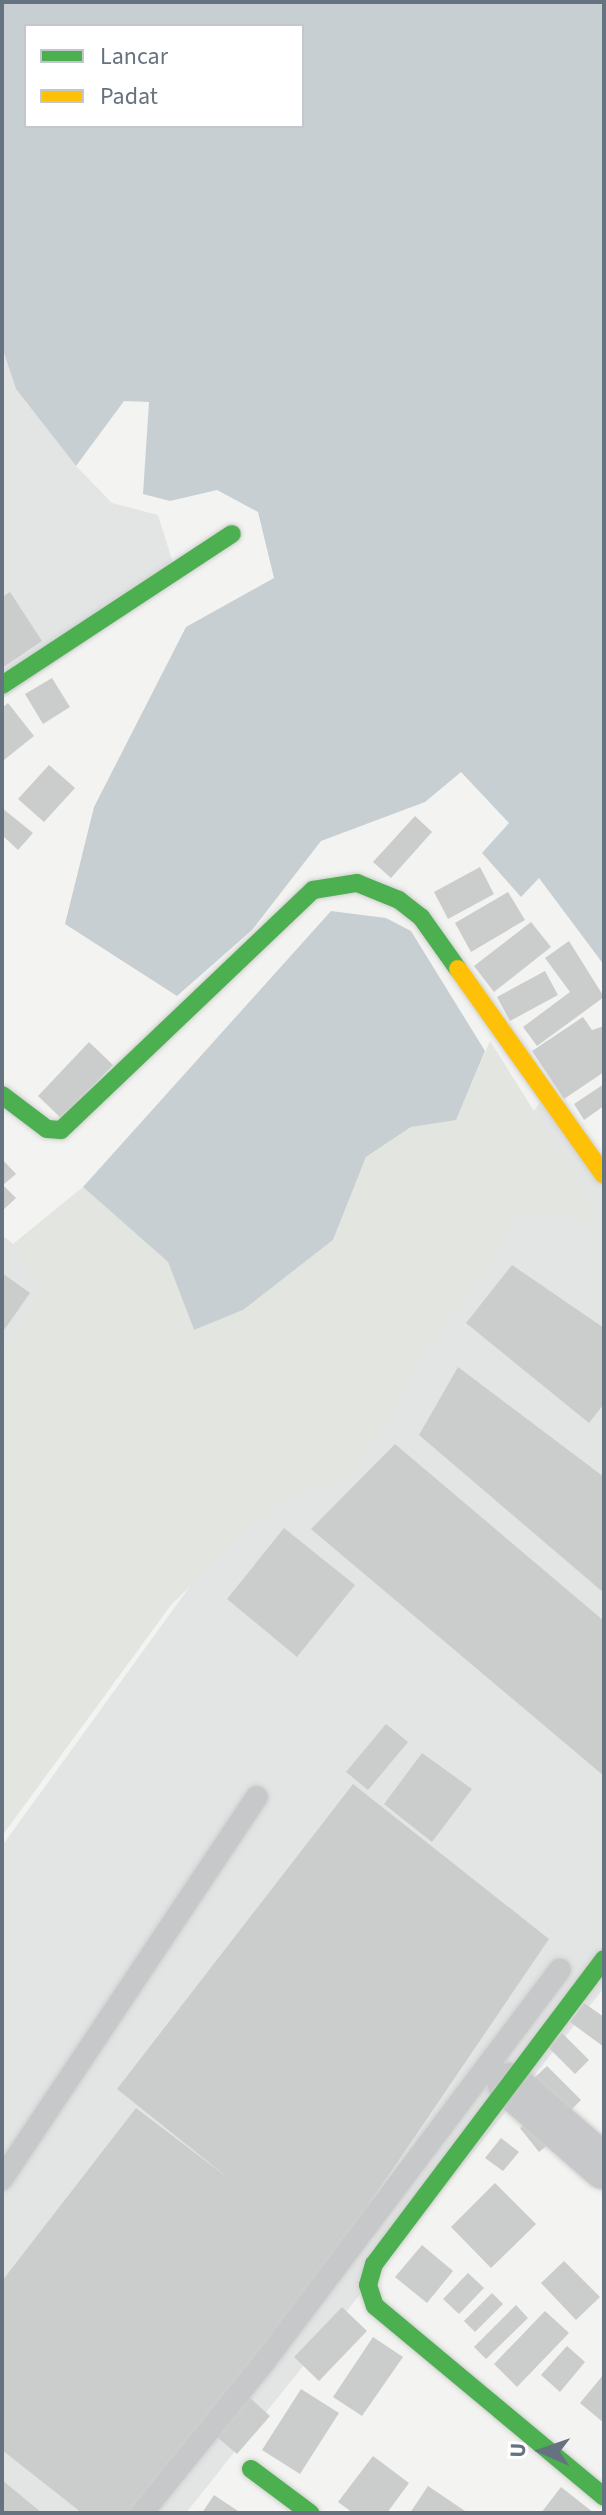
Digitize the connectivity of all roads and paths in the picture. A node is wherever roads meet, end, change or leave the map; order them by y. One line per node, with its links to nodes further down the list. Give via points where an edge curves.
1 (232, 534): 2 (street)
2 (2, 685)
3 (2, 1095): 4 (street, via 47,1129 61,1130 292,907 320,886 357,883 399,900 421,917)
4 (604, 1175)
5 (257, 1797): 10 (lane)
6 (604, 1959): 8 (street)
7 (560, 1970): 13 (lane, via 265,2361)
8 (510, 2085): 9 (street); 12 (street, via 374,2264 368,2290 375,2306)
9 (604, 2167)
10 (2, 2179)
11 (251, 2469): 14 (street)
12 (604, 2497)
13 (142, 2513)
14 (310, 2513)

